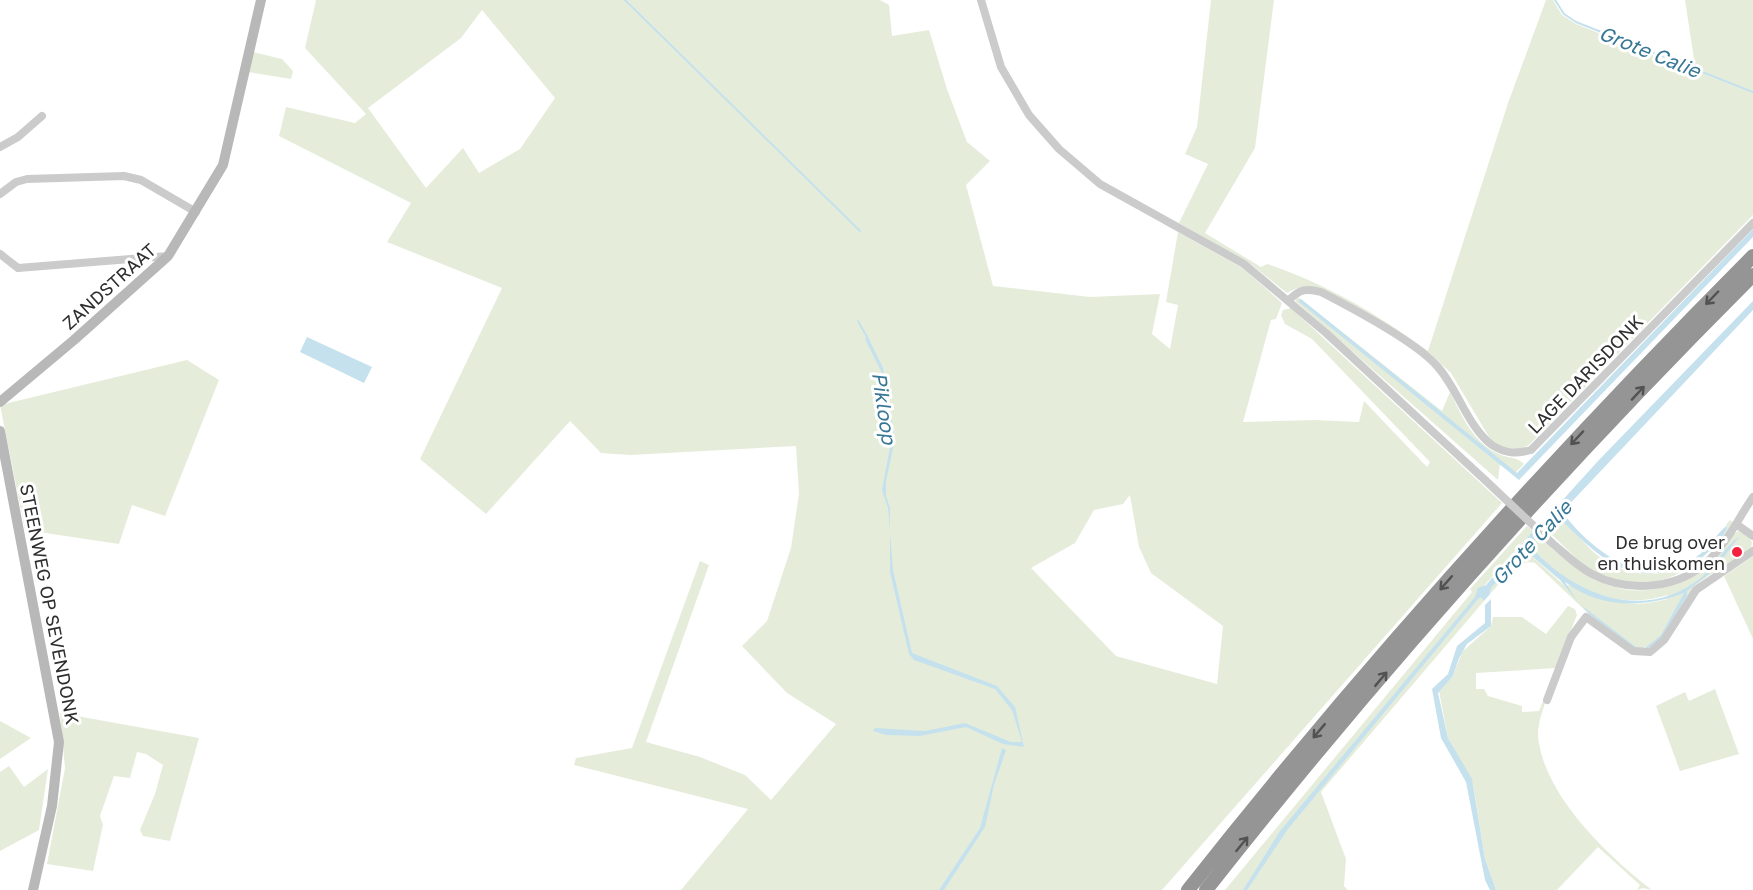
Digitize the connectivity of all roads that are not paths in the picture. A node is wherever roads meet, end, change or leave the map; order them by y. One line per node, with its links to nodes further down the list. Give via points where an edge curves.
1 (261, 0): 6 (street, ZANDSTRAAT, via 228,150)
2 (981, 0): 12 (street, via 1001,67 1025,109 1053,143 1100,184 1244,264)
3 (42, 116): 4 (street)
4 (0, 147)
5 (0, 194): 6 (street, via 27,179 124,176 141,180)
6 (196, 212): 9 (street, ZANDSTRAAT)
7 (1753, 223): 12 (street, LAGE DARISDONK, via 1531,450 1515,454 1490,442 1447,377 1423,353 1321,292 1299,290)
8 (0, 254): 9 (street, via 18,268)
9 (168, 256): 13 (street, ZANDSTRAAT)
10 (1753, 256): 21 (highway, one-way to 21, via 1504,517 1373,666)
11 (1753, 275): 22 (highway, one-way to 11, via 1418,635 1641,390)
12 (1288, 300): 16 (street, bridge, via 1552,543 1575,563 1606,581 1650,586 1671,582 1697,570 1717,552)
13 (0, 402)
14 (0, 431): 20 (street, STEENWEG OP SEVENDONK, via 59,742 52,806)
15 (1753, 498): 16 (street)
16 (1736, 524): 17 (street)
17 (1753, 536)
18 (1753, 551): 19 (street, via 1696,590 1662,643 1650,652 1633,651 1586,617 1570,637)
19 (1547, 700)
20 (33, 890)
21 (1188, 890)
22 (1206, 890)

